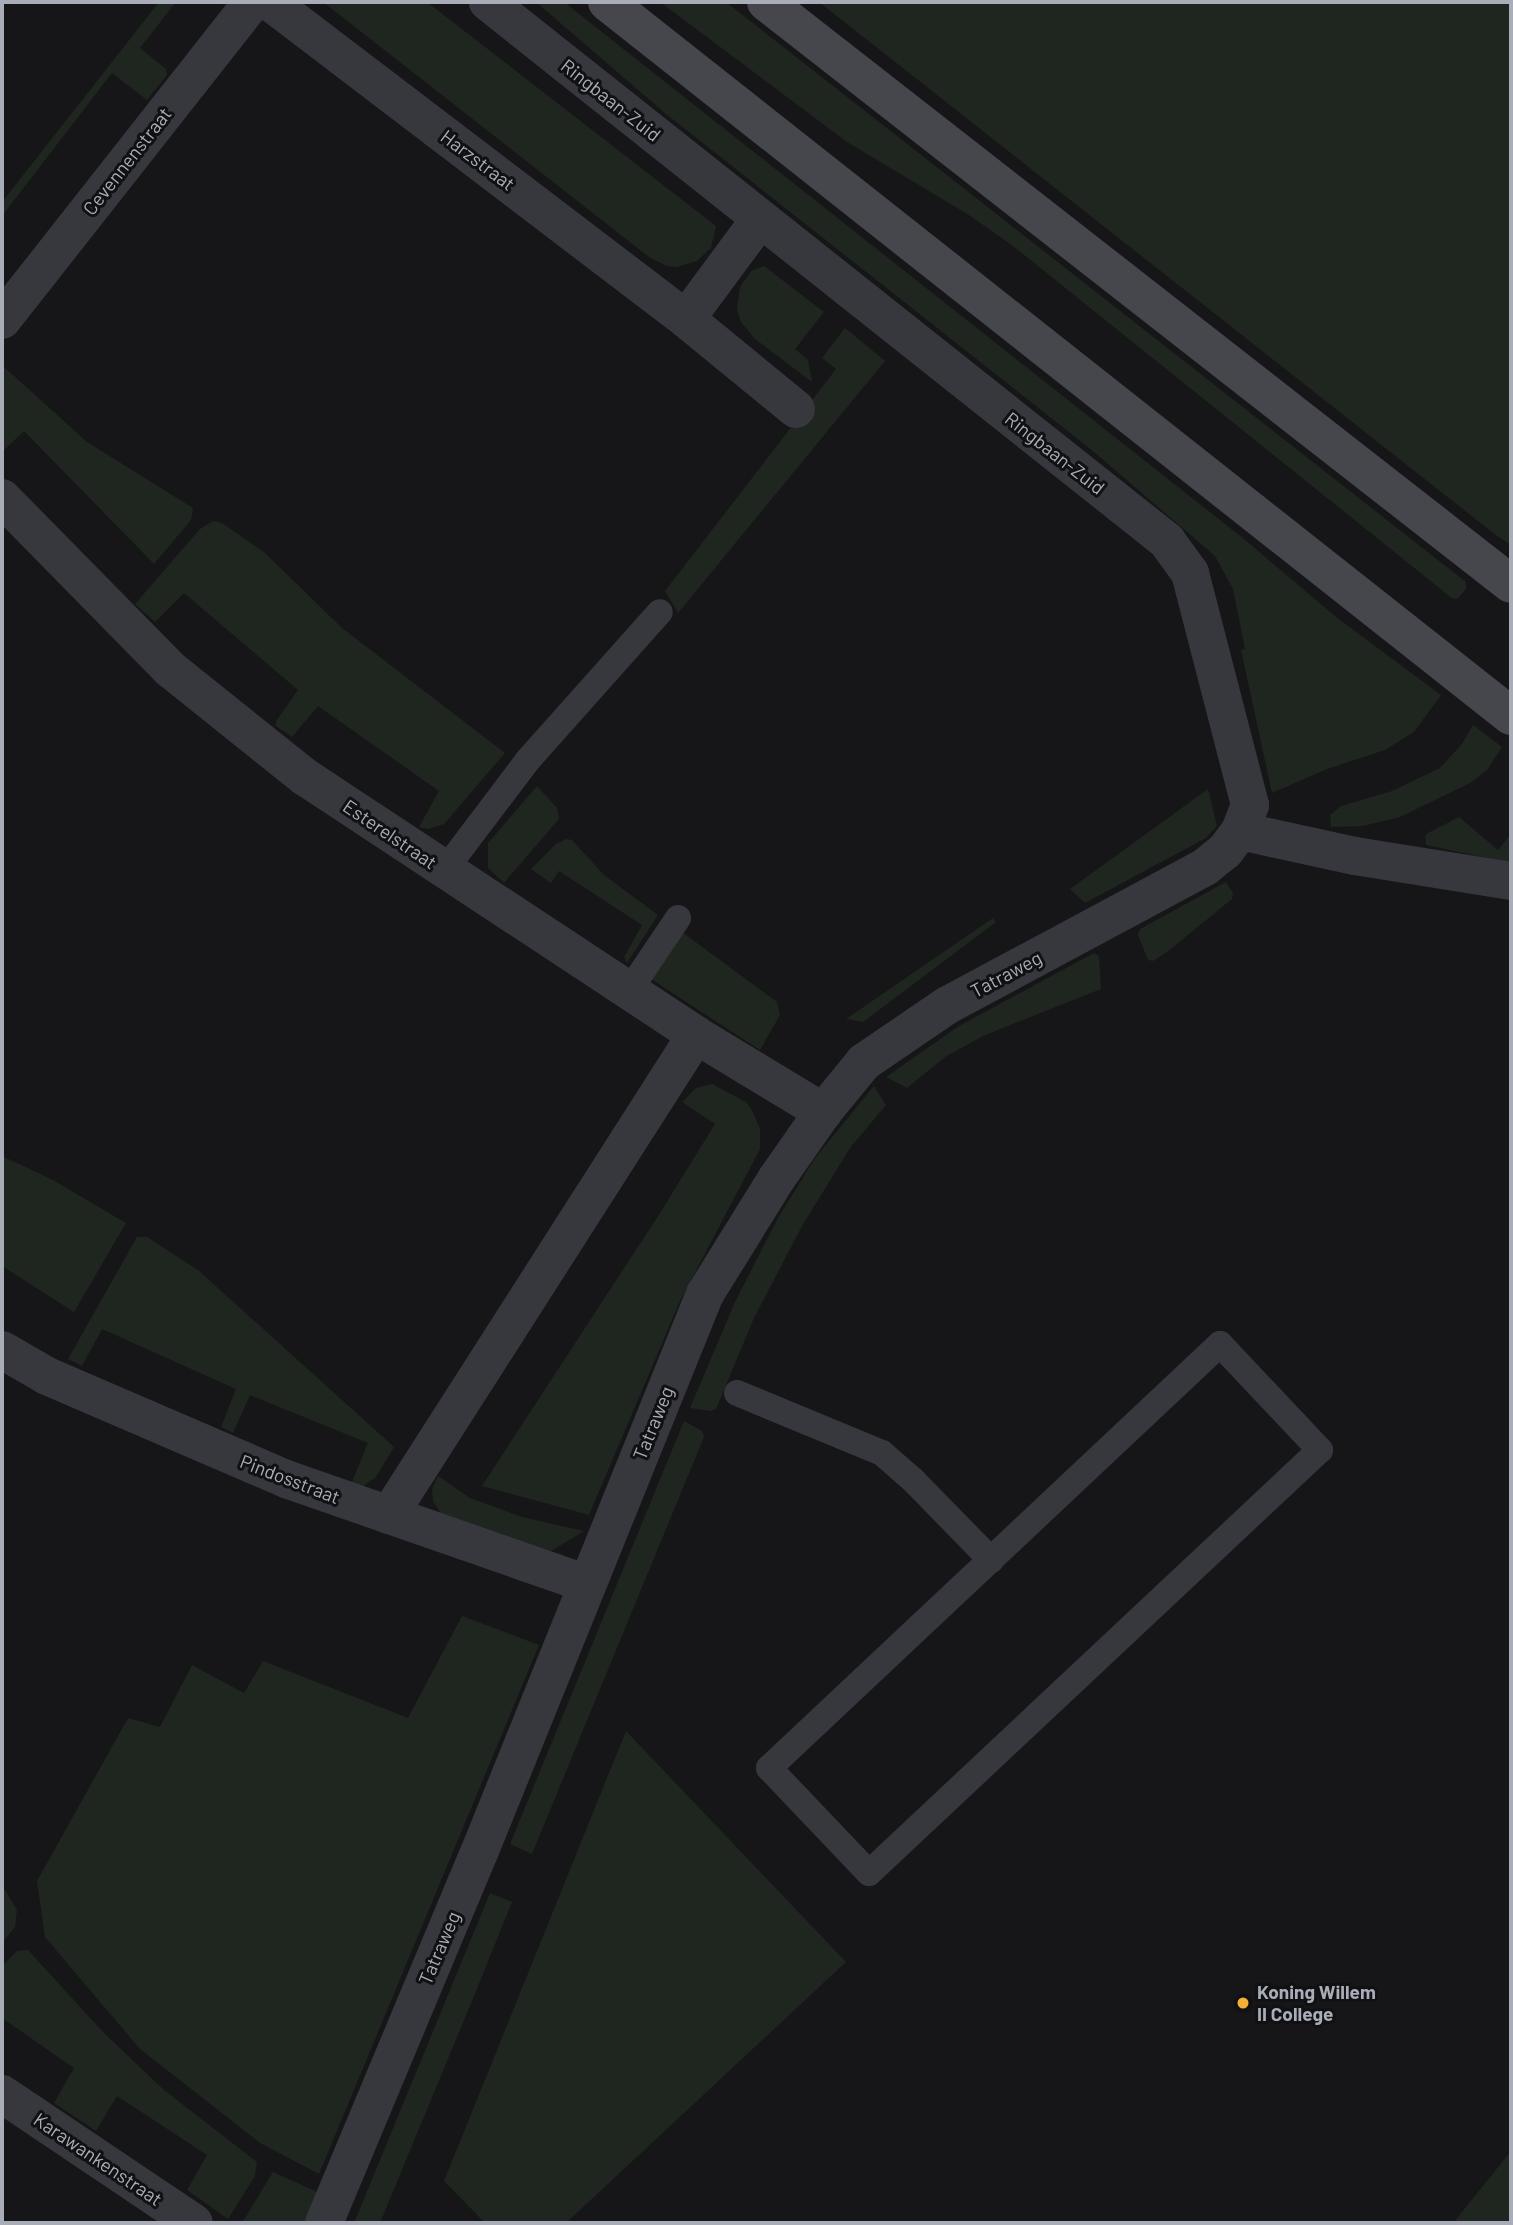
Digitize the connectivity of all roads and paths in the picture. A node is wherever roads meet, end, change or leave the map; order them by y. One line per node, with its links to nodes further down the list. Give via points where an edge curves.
1 (252, 2): 8 (street, Cevennenstraat)
2 (270, 2): 7 (street, Harzstraat)
3 (488, 2): 6 (street, Ringbaan-Zuid)
4 (607, 2): 13 (main road)
5 (766, 2): 11 (main road)
6 (760, 219): 7 (street); 14 (street, Ringbaan-Zuid, via 1167,541 1190,573 1248,787 1250,805)
7 (686, 319): 9 (street, Harzstraat)
8 (2, 320)
9 (796, 409)
10 (2, 498): 15 (street, Esterelstraat, via 170,669 305,777)
11 (1511, 584)
12 (660, 612): 15 (lane, via 528,760)
13 (1511, 716)
14 (1240, 831): 16 (street, via 1355,856); 20 (street, Tatraweg, via 1205,867 946,1006 864,1062)
15 (444, 871): 18 (street, Esterelstraat)
16 (1511, 881)
17 (678, 918): 18 (lane)
18 (629, 992): 19 (street, Esterelstraat)
19 (696, 1035): 20 (street, Esterelstraat); 23 (street)
20 (823, 1112): 25 (street, Tatraweg, via 705,1294)
21 (2, 1350): 23 (street, Pindosstraat, via 47,1376 286,1479)
22 (737, 1393): 24 (lane, via 882,1453)
23 (389, 1515): 25 (street, Pindosstraat)
24 (991, 1560): 24 (lane, via 769,1768 869,1873 1320,1450 1220,1344)
25 (587, 1584): 28 (street, Tatraweg)
26 (2, 2094): 27 (street, Karawankenstraat)
27 (194, 2223)
28 (324, 2223)

